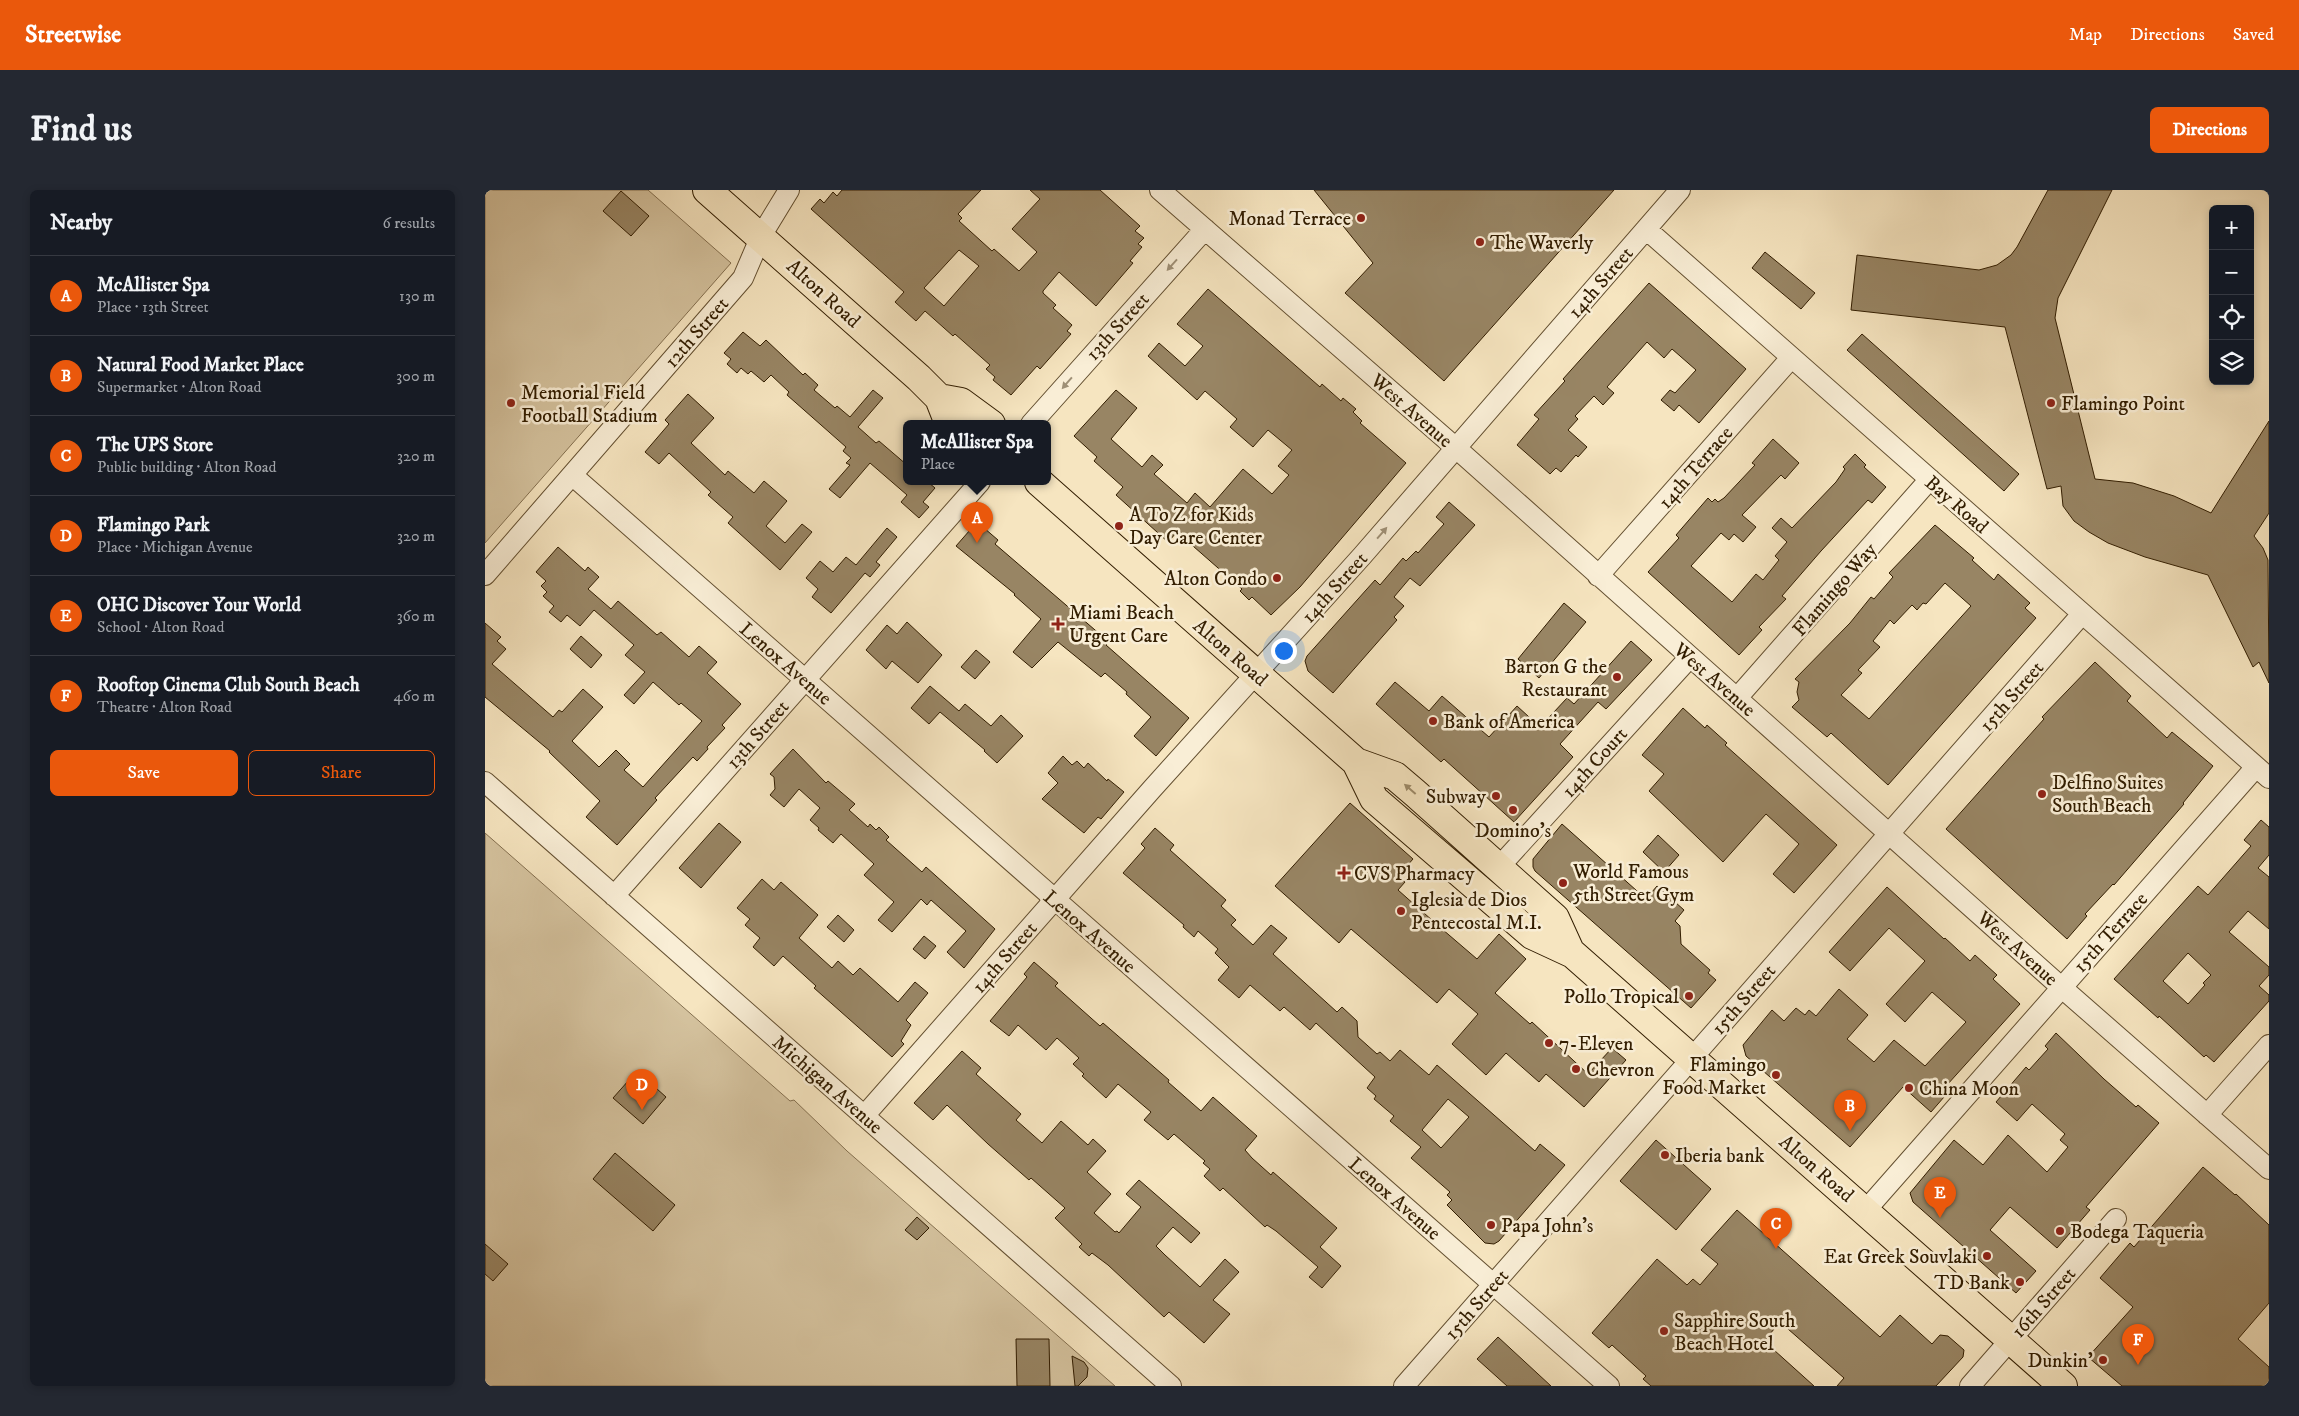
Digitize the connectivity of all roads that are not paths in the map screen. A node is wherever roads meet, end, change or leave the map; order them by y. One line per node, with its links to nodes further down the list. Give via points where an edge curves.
1 (707, 190): 7 (highway, Alton Road)
2 (789, 190): 7 (street, 12th Street)
3 (1160, 190): 5 (street, West Avenue)
4 (1680, 190): 6 (street, 14th Street)
5 (1205, 229): 12 (street, 13th Street, one-way to 12); 13 (street, West Avenue)
6 (1646, 229): 8 (street, Bay Road); 13 (street, 14th Street)
7 (761, 236): 9 (highway, Alton Road); 14 (street, 12th Street, via 743,278)
8 (1791, 358): 15 (street, Bay Road); 19 (street, 14th Terrace)
9 (939, 398): 10 (highway, Alton Road); 11 (highway, Alton Road, via 961,402)
10 (952, 420)
11 (986, 420)
12 (1035, 420)
13 (1456, 448): 19 (street, West Avenue); 22 (street, 14th Street, one-way to 13)
14 (572, 475): 18 (street, 12th Street); 23 (street, Lenox Avenue)
15 (1930, 479): 20 (street, Bay Road); 24 (street, Flamingo Way)
16 (977, 485): 23 (street, 13th Street)
17 (1042, 485): 22 (highway, Alton Road)
18 (485, 575)
19 (1599, 576): 21 (street, West Avenue)
20 (2082, 614): 26 (street, Bay Road); 29 (street, 15th Street)
21 (1690, 657): 24 (street, West Avenue); 30 (street, 14th Court)
22 (1256, 674): 25 (highway, Alton Road); 32 (street, 14th Street)
23 (805, 679): 31 (street, 13th Street); 32 (street, Lenox Avenue)
24 (1737, 698): 29 (street, West Avenue)
25 (1356, 762): 28 (highway, Alton Road, via 1374,799); 30 (highway, Alton Road, one-way to 25, via 1395,776)
26 (2263, 773): 36 (street, 15th Terrace)
27 (485, 782): 31 (street, Michigan Avenue)
28 (1392, 814): 30 (highway, via 1475,858); 33 (highway, Alton Road)
29 (1890, 833): 36 (street, West Avenue); 38 (street, 15th Street)
30 (1499, 867): 34 (highway, Alton Road)
31 (614, 896): 40 (street, Michigan Avenue)
32 (1055, 899): 40 (street, 14th Street); 44 (street, Lenox Avenue)
33 (1492, 900): 34 (highway); 35 (highway, Alton Road, via 1532,935)
34 (1551, 914): 35 (highway, Alton Road)
35 (1570, 951): 38 (highway, Alton Road)
36 (2061, 987): 39 (street, West Avenue); 42 (street, 15th Terrace)
37 (2269, 1045): 39 (street)
38 (1692, 1058): 42 (highway, Alton Road); 44 (street, 15th Street)
39 (2207, 1115): 41 (street, West Avenue)
40 (864, 1116): 46 (street, Michigan Avenue)
41 (2269, 1169)
42 (1865, 1210): 45 (highway, Alton Road)
43 (2116, 1219): 45 (street, 16th Street)
44 (1494, 1285): 47 (street, 15th Street); 48 (street, Lenox Avenue)
45 (2011, 1339): 49 (street, 16th Street); 50 (highway, Alton Road)
46 (1171, 1386)
47 (1404, 1386)
48 (1609, 1386)
49 (1970, 1386)
50 (2063, 1386)

